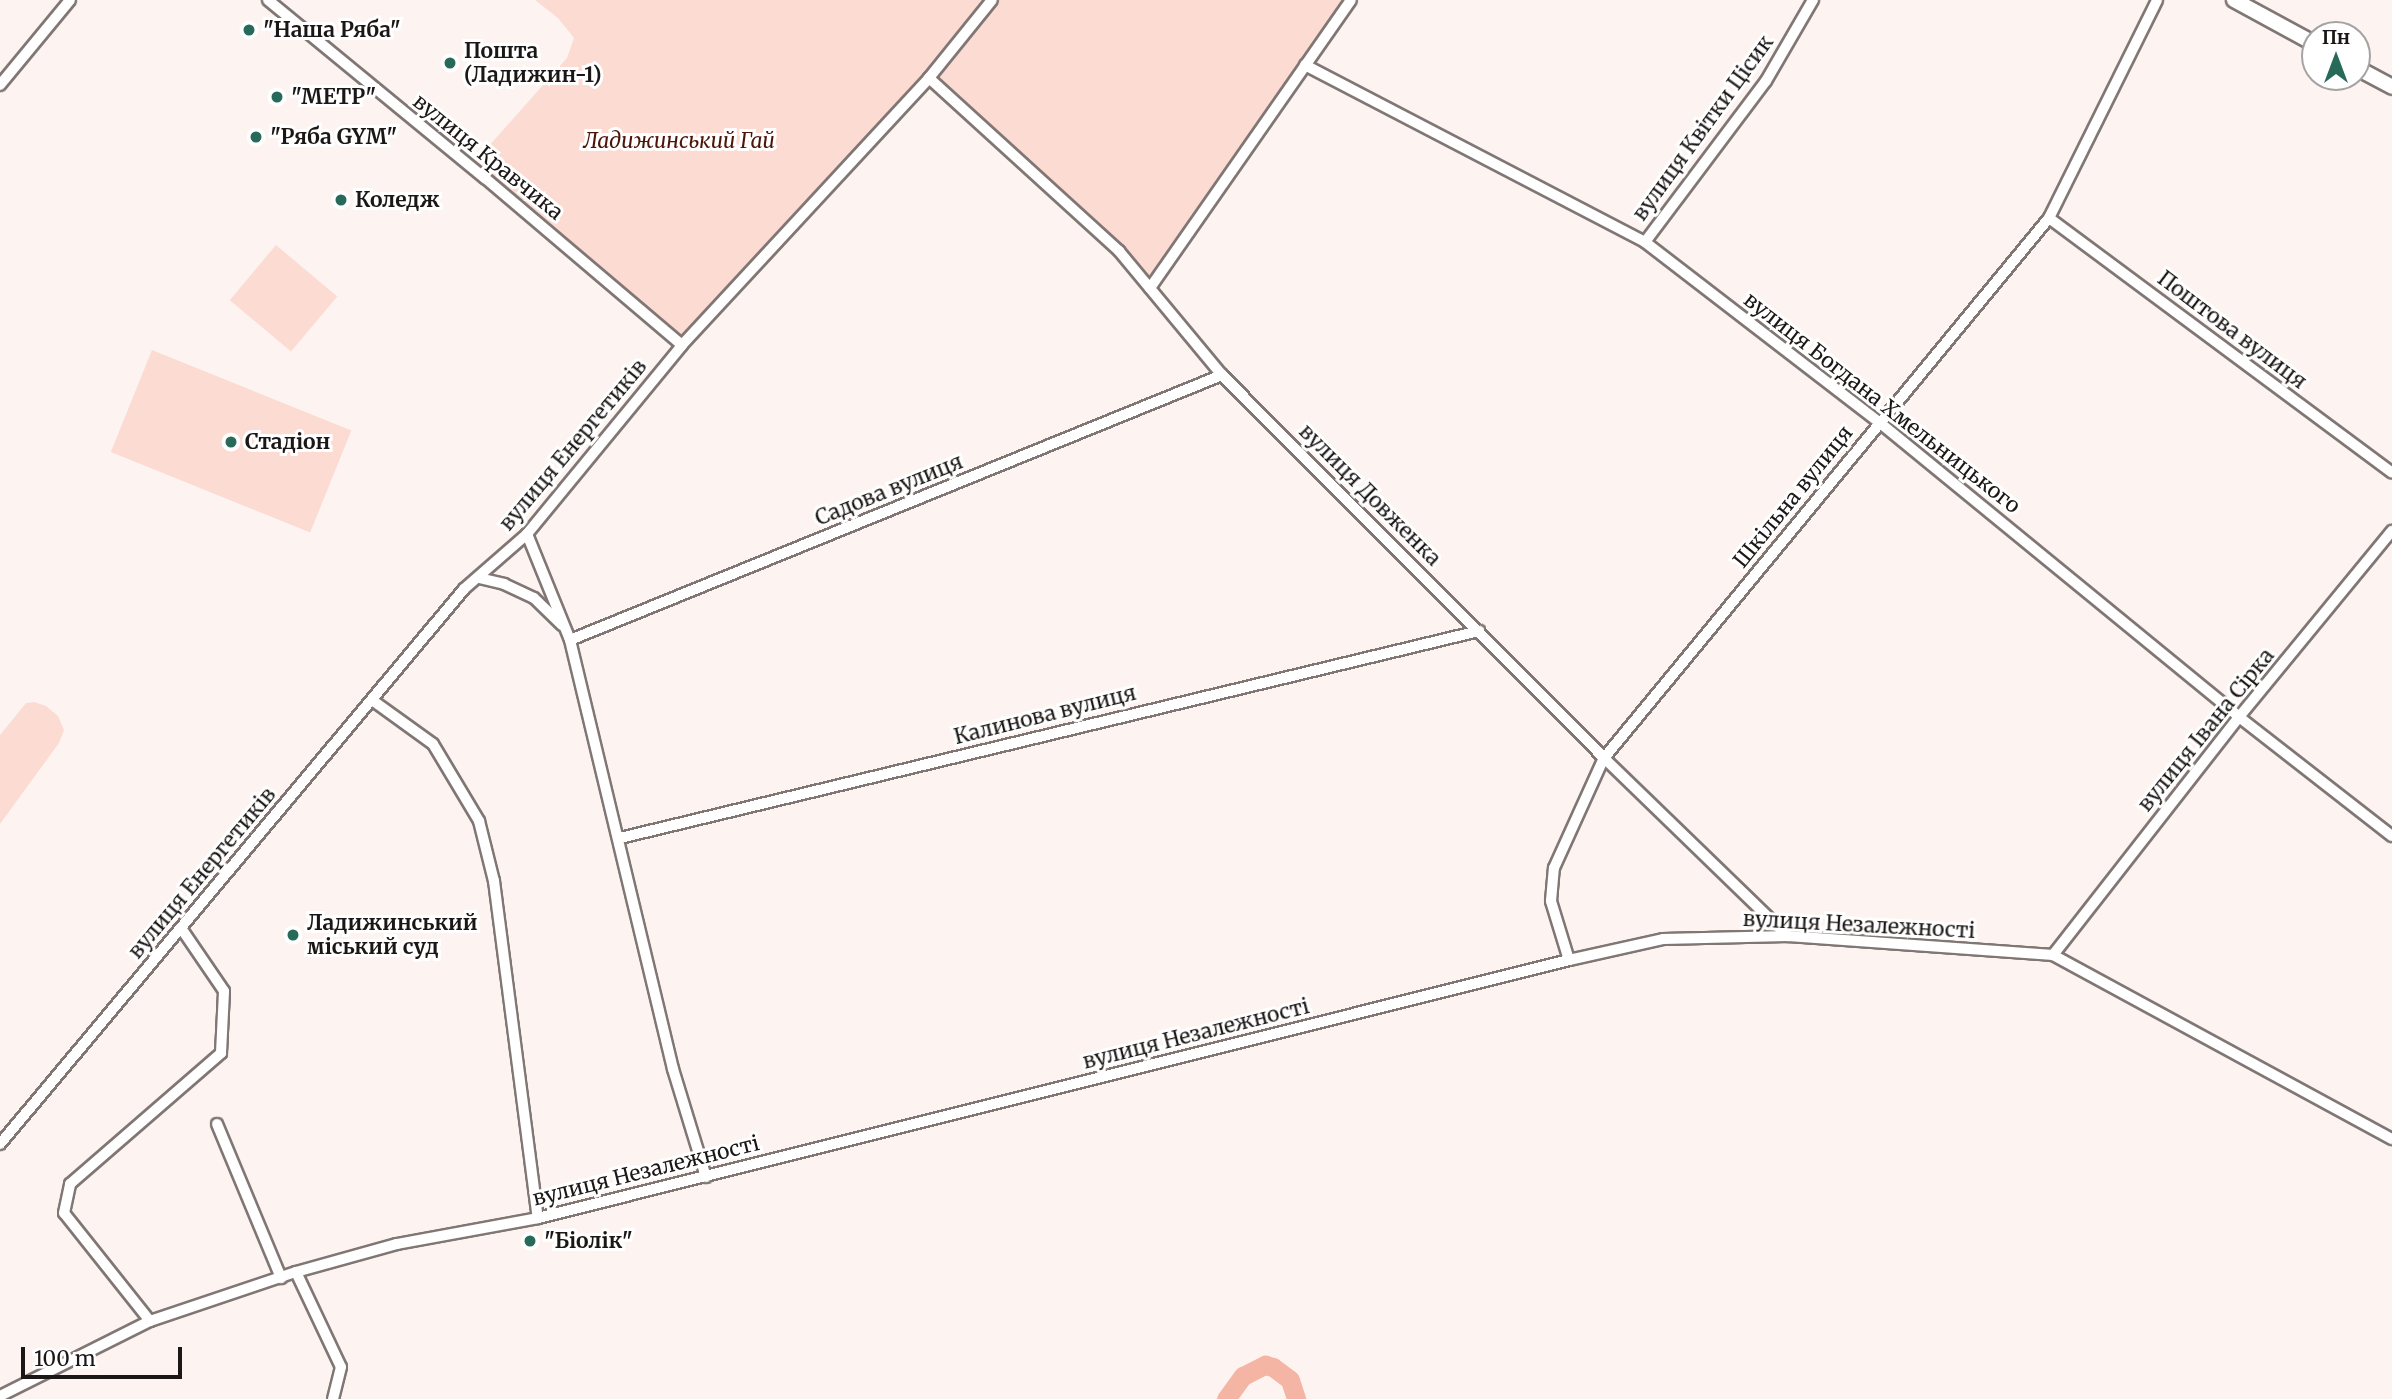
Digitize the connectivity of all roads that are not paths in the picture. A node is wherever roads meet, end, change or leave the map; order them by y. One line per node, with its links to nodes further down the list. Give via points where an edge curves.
1 (70, 0): 12 (street)
2 (268, 0): 17 (street, вулиця Кравчика)
3 (992, 0): 11 (street, вулиця Енергетиків)
4 (1351, 0): 9 (street)
5 (1814, 0): 15 (street, вулиця Квітки Цісик, via 1766,81)
6 (2157, 0): 14 (street, Шкільна вулиця)
7 (2234, 0): 8 (street)
8 (2301, 36)
9 (1306, 65): 15 (street, вулиця Богдана Хмельницького); 16 (street)
10 (2371, 76): 13 (street)
11 (929, 78): 16 (street, вулиця Довженка, via 1119,251); 17 (street, вулиця Енергетиків)
12 (0, 85)
13 (2392, 87)
14 (2049, 218): 19 (street, Шкільна вулиця); 20 (street, Поштова вулиця)
15 (1645, 242): 19 (street, вулиця Богдана Хмельницького)
16 (1150, 288): 18 (street, вулиця Довженка)
17 (682, 345): 22 (street, вулиця Енергетиків)
18 (1222, 375): 25 (street, вулиця Довженка); 26 (street, Садова вулиця)
19 (1879, 422): 28 (street, вулиця Богдана Хмельницького); 29 (street, Шкільна вулиця)
20 (2392, 472)
21 (2392, 531): 28 (street, вулиця Івана Сірка)
22 (527, 534): 23 (street, вулиця Енергетиків); 24 (street)
23 (479, 578): 24 (street, via 534,598); 27 (street, вулиця Енергетиків, via 464,589)
24 (565, 628): 26 (street)
25 (1479, 631): 29 (street, вулиця Довженка); 31 (street, Калинова вулиця)
26 (570, 640): 31 (street)
27 (372, 700): 32 (street, вулиця Енергетиків); 41 (street, via 433,744 479,821 494,881)
28 (2239, 717): 30 (street, вулиця Богдана Хмельницького); 34 (street, вулиця Івана Сірка)
29 (1604, 758): 33 (street, вулиця Довженка); 35 (street, Шкільна вулиця, via 1554,868 1551,901)
30 (2392, 836)
31 (620, 838): 40 (street, via 673,1069)
32 (181, 928): 39 (street, вулиця Енергетиків); 44 (street, via 224,991 221,1053 70,1184 64,1213)
33 (1788, 936): 34 (street, вулиця Незалежності); 35 (street, вулиця Незалежності, via 1663,939)
34 (2053, 955): 38 (street, вулиця Незалежності)
35 (1569, 960): 40 (street, вулиця Незалежності)
36 (217, 1125): 43 (street)
37 (2392, 1126): 38 (street)
38 (2389, 1137)
39 (0, 1143)
40 (706, 1177): 41 (street, вулиця Незалежності)
41 (538, 1218): 42 (street, вулиця Незалежності, via 397,1244)
42 (296, 1272): 43 (street, вулиця Незалежності); 46 (street, via 341,1367)
43 (281, 1278): 44 (street, вулиця Незалежності)
44 (150, 1321): 45 (street, вулиця Незалежності)
45 (0, 1396)
46 (333, 1399)

